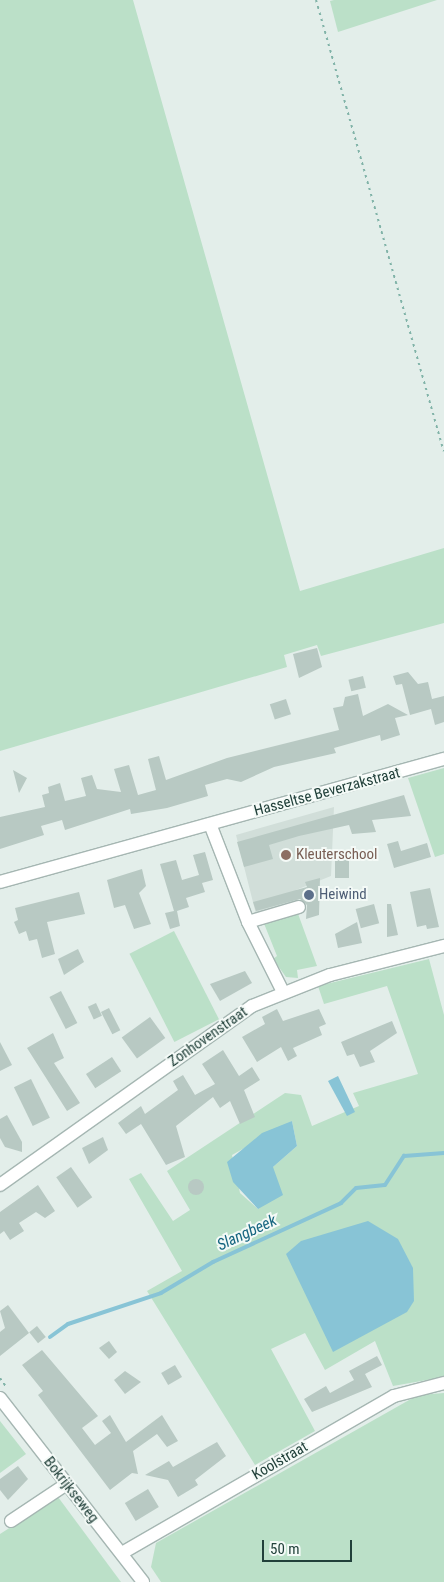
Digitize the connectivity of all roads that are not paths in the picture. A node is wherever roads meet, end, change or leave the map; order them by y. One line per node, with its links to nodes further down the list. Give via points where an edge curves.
1 (444, 759): 2 (street, Hasseltse Beverzakstraat)
2 (210, 824): 3 (street, Hasseltse Beverzakstraat); 5 (street)
3 (0, 882)
4 (299, 907): 5 (street)
5 (248, 922): 7 (street)
6 (444, 946): 7 (street, Zonhovenstraat)
7 (282, 990): 8 (street, Zonhovenstraat, via 252,1006)
8 (0, 1185)
9 (444, 1383): 13 (street, Koolstraat, via 394,1396)
10 (0, 1398): 11 (street, Bokrijkseweg)
11 (66, 1485): 12 (street); 13 (street, Bokrijkseweg)
12 (11, 1521)
13 (122, 1553): 14 (street, Bokrijkseweg)
14 (143, 1582)

